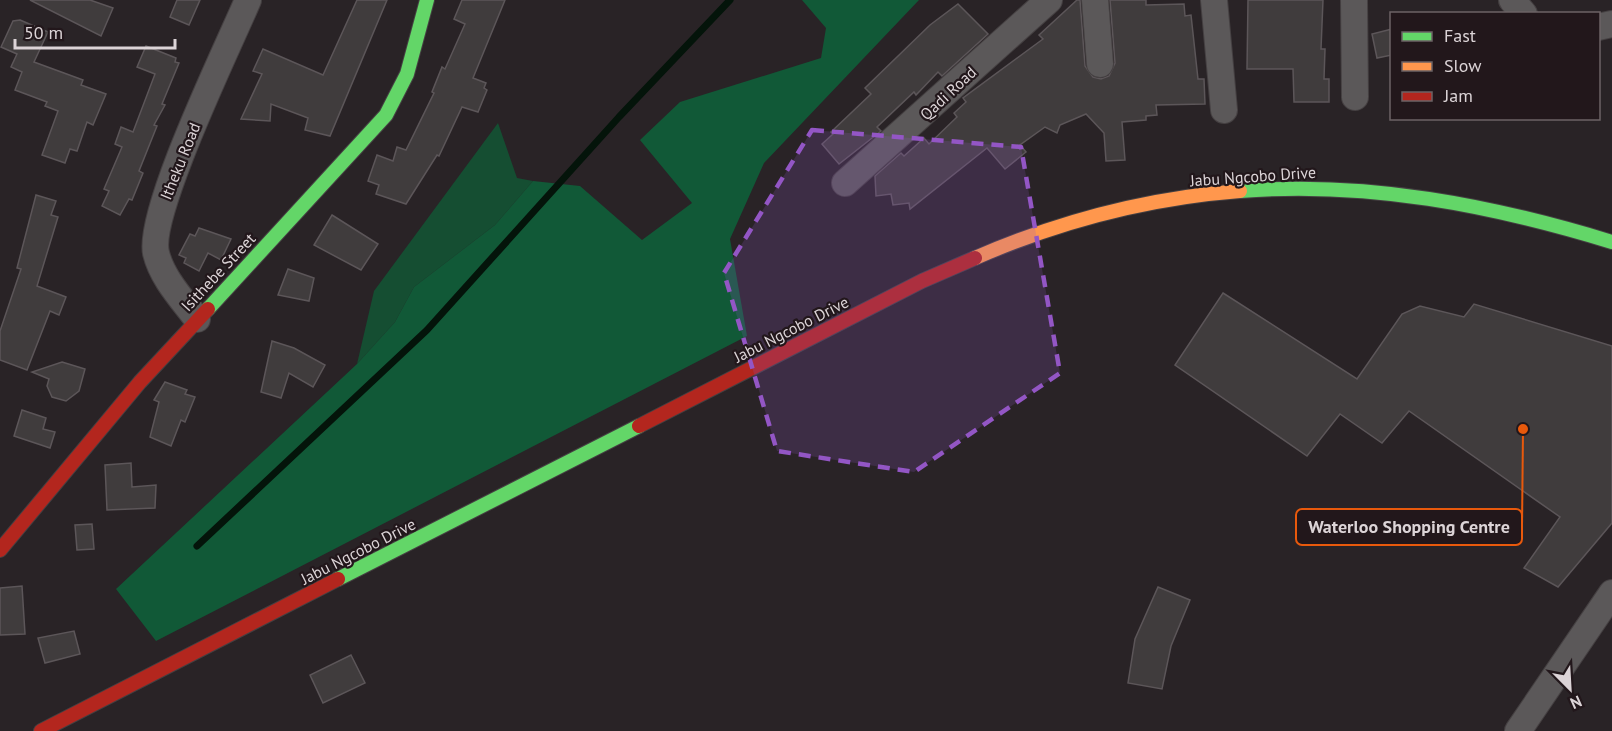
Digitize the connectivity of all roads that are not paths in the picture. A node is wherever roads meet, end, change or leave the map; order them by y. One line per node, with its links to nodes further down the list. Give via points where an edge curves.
1 (248, 0): 14 (street, Itheku Road, via 158,216 154,237 161,268)
2 (428, 0): 14 (main road, Isithebe Street, via 408,75 386,115)
3 (1049, 0): 12 (street, Qadi Road)
4 (1095, 0): 9 (street)
5 (1214, 0): 11 (street)
6 (1354, 0): 10 (street)
7 (1512, 0): 8 (street)
8 (1522, 12)
9 (1101, 64)
10 (1355, 97)
11 (1224, 110)
12 (845, 183)
13 (1612, 242): 17 (main road, Jabu Ngcobo Drive, via 1488,206 1349,188 1216,192 1142,204 1069,222 922,281)
14 (197, 319): 15 (main road, Isithebe Street)
15 (0, 550)
16 (1612, 593): 18 (street)
17 (41, 731)
18 (1518, 731)

